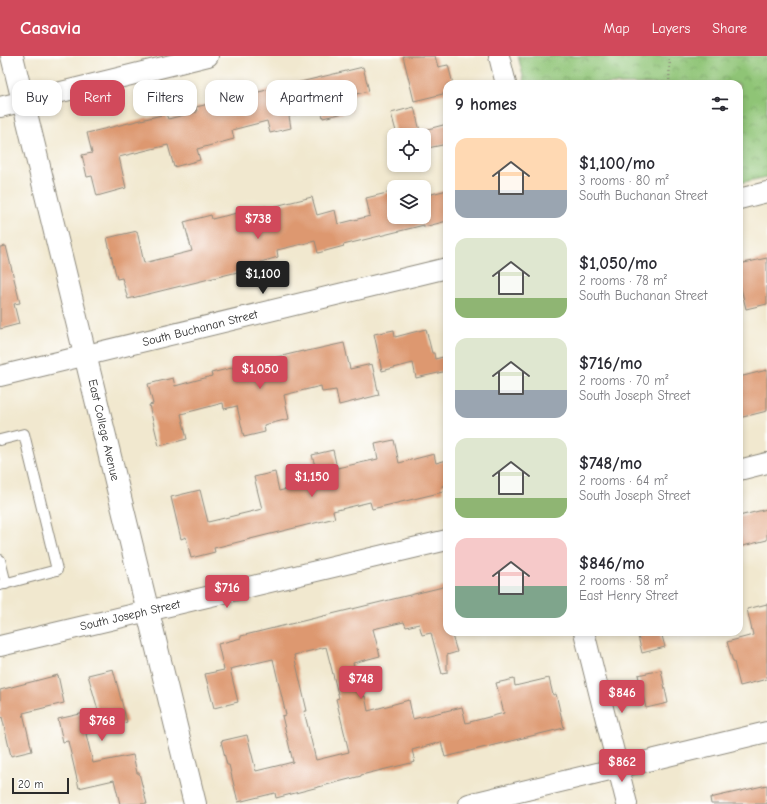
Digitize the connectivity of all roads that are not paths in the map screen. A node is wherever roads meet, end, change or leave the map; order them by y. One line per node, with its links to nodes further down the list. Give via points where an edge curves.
1 (12, 56): 4 (main road, East College Avenue)
2 (208, 56): 6 (street)
3 (499, 56): 5 (street)
4 (18, 80)
5 (505, 80)
6 (62, 92)
7 (12, 104): 8 (street)
8 (0, 107)
9 (28, 116): 13 (main road, East College Avenue)
10 (767, 192): 11 (street)
11 (743, 198)
12 (443, 269): 13 (street, South Buchanan Street)
13 (86, 356): 14 (street, South Buchanan Street); 21 (main road, East College Avenue)
14 (0, 376)
15 (0, 440): 20 (lane, via 24,434 57,570)
16 (767, 463): 17 (street)
17 (743, 469)
18 (443, 541): 21 (street, South Joseph Street)
19 (0, 560): 20 (lane)
20 (3, 584)
21 (147, 612): 23 (street, South Joseph Street); 26 (main road, East College Avenue)
22 (585, 636): 25 (street)
23 (0, 646)
24 (767, 732): 25 (street)
25 (618, 768): 27 (street); 28 (street)
26 (195, 804)
27 (469, 804)
28 (628, 804)

